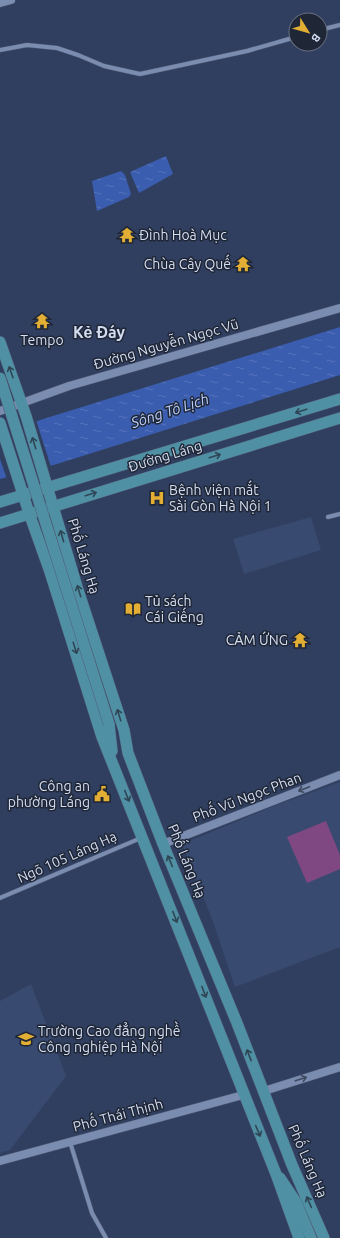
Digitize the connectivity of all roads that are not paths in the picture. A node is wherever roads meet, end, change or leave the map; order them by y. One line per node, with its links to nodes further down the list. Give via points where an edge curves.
1 (11, 0): 2 (street)
2 (0, 3)
3 (340, 25): 4 (street)
4 (328, 28)
5 (288, 39): 6 (street, via 247,51 140,74 104,66 57,48 27,45)
6 (0, 50)
7 (340, 308): 11 (street, Đường Nguyễn Ngọc Vũ, via 69,386)
8 (1, 348): 11 (main road, Phố Láng Hạ, one-way to 8)
9 (0, 378): 25 (main road, bridge)
10 (340, 399): 15 (main road, Đường Láng, one-way to 15)
11 (21, 403): 12 (street, Đường Nguyễn Ngọc Vũ); 15 (main road, Phố Láng Hạ, one-way to 11)
12 (0, 411)
13 (340, 418): 18 (main road, Đường Láng, one-way to 13)
14 (0, 424): 16 (main road)
15 (48, 487): 16 (main road, Đường Láng); 18 (main road, Phố Láng Hạ)
16 (23, 494): 17 (main road, Đường Láng); 19 (main road)
17 (0, 502)
18 (54, 505): 19 (main road, Đường Láng); 23 (main road, Phố Láng Hạ, one-way to 18)
19 (29, 513): 22 (main road, Đường Láng); 24 (main road)
20 (340, 514): 21 (street)
21 (328, 517)
22 (0, 523)
23 (71, 566): 24 (main road); 26 (main road, Phố Láng Hạ, one-way to 23, via 124,730)
24 (50, 572): 27 (main road, one-way to 27, via 102,737)
25 (110, 724): 26 (main road); 27 (main road)
26 (128, 753): 30 (main road, Phố Láng Hạ)
27 (112, 760): 29 (main road, one-way to 29)
28 (340, 775): 30 (street, Phố Vũ Ngọc Phan, one-way to 30)
29 (143, 837): 31 (street, Ngõ 105 Láng Hạ); 33 (main road, one-way to 33)
30 (163, 844): 32 (main road, Phố Láng Hạ, one-way to 30)
31 (0, 898)
32 (207, 949): 33 (main road); 35 (main road, Phố Láng Hạ, one-way to 32)
33 (190, 956): 36 (main road, one-way to 36)
34 (340, 1067): 35 (street, one-way to 34)
35 (264, 1091): 39 (main road, Phố Láng Hạ)
36 (243, 1094): 37 (street, Phố Thái Thịnh); 40 (main road, one-way to 40)
37 (70, 1142): 38 (street, Phố Thái Thịnh); 42 (street, via 92,1213)
38 (0, 1161)
39 (292, 1166): 41 (main road, via 291,1180); 45 (main road, Phố Láng Hạ, one-way to 39)
40 (276, 1174): 41 (main road, via 285,1183); 43 (main road)
41 (296, 1202): 44 (main road)
42 (106, 1238)
43 (299, 1238)
44 (311, 1238)
45 (324, 1238)

